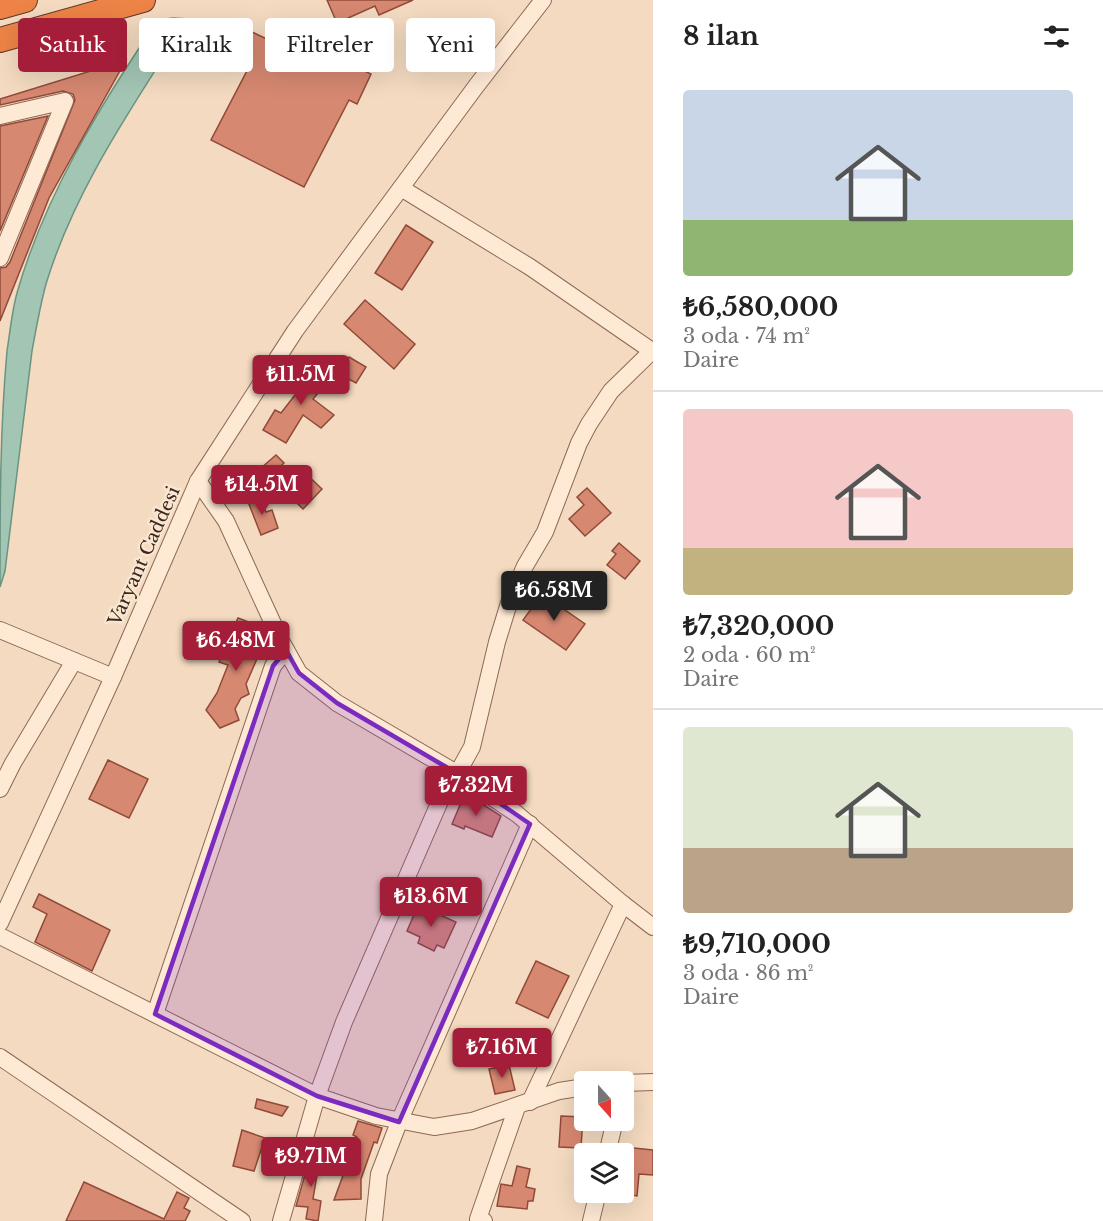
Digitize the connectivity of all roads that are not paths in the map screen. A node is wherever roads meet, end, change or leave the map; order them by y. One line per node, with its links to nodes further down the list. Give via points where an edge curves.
1 (25, 0): 4 (highway)
2 (143, 0): 5 (highway)
3 (543, 0): 7 (street, Varyant Caddesi)
4 (0, 7)
5 (0, 40)
6 (0, 116): 8 (street, via 65,101)
7 (401, 188): 9 (street, via 530,267); 10 (street, Varyant Caddesi, via 295,331)
8 (0, 258)
9 (652, 350): 15 (street, via 600,406 579,443 545,532 508,603 472,747)
10 (198, 481): 12 (street, via 226,521); 14 (street, Varyant Caddesi)
11 (0, 630): 13 (street)
12 (286, 650): 15 (street, via 299,673 337,703); 22 (street, via 273,666)
13 (74, 661): 14 (street); 16 (street)
14 (112, 677): 19 (street, Varyant Caddesi)
15 (455, 773): 17 (street); 27 (street, via 344,1022)
16 (0, 789)
17 (530, 824): 18 (street); 29 (street)
18 (623, 904): 20 (street); 28 (street)
19 (0, 923)
20 (653, 927)
21 (0, 936): 22 (street)
22 (155, 1014): 27 (street)
23 (0, 1057): 31 (street)
24 (653, 1082): 25 (street)
25 (634, 1083)
26 (574, 1089): 28 (street)
27 (317, 1096): 29 (street); 32 (street)
28 (524, 1104): 29 (street, via 472,1121 434,1127); 34 (street, via 478,1219)
29 (399, 1122): 33 (street, via 379,1174)
30 (595, 1203): 35 (street)
31 (242, 1221)
32 (281, 1221)
33 (374, 1221)
34 (484, 1221)
35 (591, 1221)

